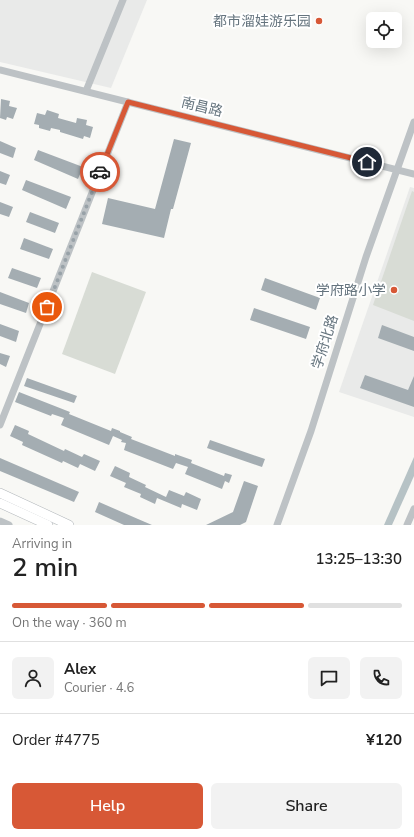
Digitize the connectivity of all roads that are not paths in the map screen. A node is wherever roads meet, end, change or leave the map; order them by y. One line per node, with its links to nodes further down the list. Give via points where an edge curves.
1 (123, 0): 3 (street)
2 (0, 70): 3 (street, 南昌路)
3 (86, 91): 4 (street, 南昌路)
4 (128, 102): 6 (street, 南昌路); 8 (street)
5 (414, 122): 6 (street, 学府北路)
6 (397, 169): 7 (street, 南昌路); 16 (street, 学府北路, via 366,256 311,431)
7 (414, 174)
8 (0, 425)
9 (0, 493): 15 (main road)
10 (0, 503): 14 (main road)
11 (414, 508): 17 (street)
12 (0, 521): 13 (street)
13 (9, 525)
14 (48, 525)
15 (69, 525)
16 (277, 525)
17 (406, 525)

